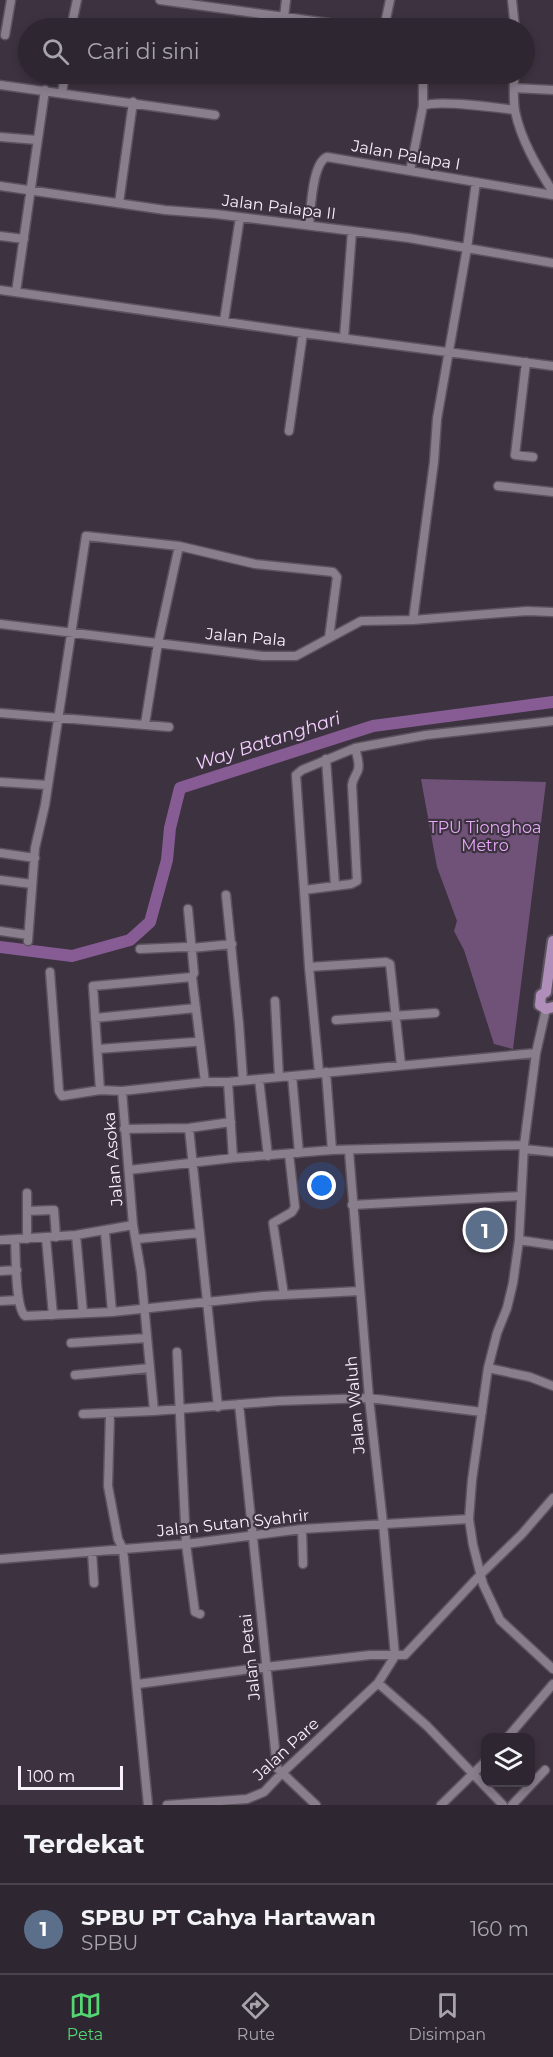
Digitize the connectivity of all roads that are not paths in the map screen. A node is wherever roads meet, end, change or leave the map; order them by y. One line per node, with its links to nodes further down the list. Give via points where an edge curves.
1 (11, 0): 12 (street)
2 (76, 0): 8 (street)
3 (160, 0): 7 (street)
4 (286, 0): 7 (street)
5 (390, 0): 10 (street)
6 (512, 0): 11 (street)
7 (284, 17): 9 (street)
8 (73, 18)
9 (291, 18)
10 (386, 18)
11 (514, 18)
12 (5, 34)
13 (64, 84): 19 (street)
14 (423, 84): 21 (street)
15 (0, 85): 17 (street)
16 (514, 87): 18 (street); 22 (street)
17 (45, 90): 19 (street); 25 (street)
18 (553, 90)
19 (63, 93): 20 (street)
20 (133, 102): 23 (street); 31 (street)
21 (423, 106): 22 (street, via 450,104); 26 (street)
22 (515, 110): 30 (street, via 535,163)
23 (215, 115)
24 (0, 136): 25 (street)
25 (37, 141): 29 (street)
26 (410, 171): 27 (street, Jalan Palapa I); 33 (street, Jalan Palapa I, via 324,158 316,170)
27 (476, 182): 30 (street, Jalan Palapa I); 37 (street)
28 (0, 186): 29 (street, Jalan Palapa II)
29 (30, 189): 31 (street, Jalan Palapa II); 36 (street)
30 (553, 193)
31 (119, 203): 32 (street, Jalan Palapa II)
32 (240, 217): 33 (street, Jalan Palapa II); 41 (street)
33 (309, 225): 34 (street, Jalan Palapa II)
34 (352, 231): 37 (street, Jalan Palapa II); 43 (street)
35 (0, 236): 36 (street)
36 (24, 239): 40 (street)
37 (467, 248): 38 (street, Jalan Palapa II); 44 (street)
38 (553, 263)
39 (0, 290): 40 (street)
40 (16, 292): 41 (street)
41 (224, 321): 42 (street)
42 (303, 333): 43 (street); 47 (street)
43 (344, 338): 44 (street)
44 (448, 351): 45 (street); 53 (street)
45 (526, 362): 46 (street); 48 (street, via 515,455)
46 (553, 366)
47 (288, 431)
48 (532, 457)
49 (498, 486): 50 (street)
50 (553, 492)
51 (179, 546): 55 (street, via 87,536); 56 (street, via 255,564 335,573); 57 (street)
52 (553, 612): 53 (street, Jalan Pala)
53 (413, 620): 56 (street, Jalan Pala, via 361,621)
54 (0, 624): 55 (street, Jalan Pala)
55 (70, 632): 57 (street, Jalan Pala); 59 (street)
56 (329, 638): 57 (street, Jalan Pala, via 307,652 289,657)
57 (158, 643): 61 (street)
58 (0, 713): 59 (street)
59 (57, 718): 61 (street); 66 (street)
60 (553, 721): 63 (street, via 426,735)
61 (145, 724): 62 (street)
62 (169, 727)
63 (355, 748): 64 (street); 71 (street, via 358,772 352,785 357,881)
64 (326, 759): 71 (street); 72 (street, via 296,775)
65 (0, 782): 66 (street)
66 (47, 785): 68 (street)
67 (0, 853): 68 (street)
68 (34, 858): 70 (street)
69 (0, 880): 70 (street)
70 (32, 884): 75 (street, via 28,938)
71 (335, 885): 72 (street)
72 (304, 890): 80 (street)
73 (226, 895): 77 (street)
74 (188, 909): 78 (street)
75 (0, 930)
76 (553, 941): 83 (main road)
77 (232, 944): 78 (street); 99 (street)
78 (192, 948): 79 (street); 82 (street)
79 (140, 949)
80 (309, 967): 88 (street, via 389,963); 95 (street)
81 (50, 972): 102 (street, via 60,1095)
82 (192, 977): 85 (street); 89 (street, via 95,985)
83 (550, 992): 86 (main road, via 541,995 539,1002)
84 (275, 1001): 97 (street)
85 (196, 1008): 89 (street); 91 (street)
86 (549, 1008): 93 (street)
87 (435, 1013): 88 (street)
88 (396, 1017): 90 (street); 94 (street)
89 (95, 1018): 92 (street)
90 (336, 1020)
91 (200, 1040): 92 (street); 100 (street)
92 (98, 1049): 102 (street)
93 (536, 1053): 94 (street); 107 (street)
94 (401, 1065): 95 (street)
95 (322, 1072): 96 (street); 108 (street)
96 (292, 1076): 97 (street); 111 (street)
97 (279, 1077): 98 (street)
98 (259, 1079): 99 (street); 113 (street)
99 (243, 1080): 101 (street)
100 (205, 1082): 101 (street); 103 (street)
101 (228, 1082): 104 (street)
102 (100, 1090): 103 (street)
103 (122, 1091): 106 (street, Jalan Asoka)
104 (231, 1122): 105 (street); 114 (street)
105 (189, 1128): 106 (street); 115 (street)
106 (124, 1129): 116 (street, Jalan Asoka)
107 (524, 1147): 109 (street); 110 (street); 118 (street)
108 (332, 1150): 109 (street); 111 (street)
109 (349, 1150): 119 (street, Jalan Waluh)
110 (553, 1152)
111 (299, 1153): 112 (street)
112 (289, 1154): 113 (street); 136 (street, via 294,1210 273,1223)
113 (268, 1156): 114 (street)
114 (233, 1158): 115 (street)
115 (192, 1163): 116 (street); 123 (street)
116 (129, 1170): 121 (street, Jalan Asoka)
117 (27, 1193): 120 (street)
118 (521, 1196): 119 (street); 131 (street)
119 (352, 1205): 135 (street, Jalan Waluh)
120 (27, 1211): 125 (street, via 54,1210); 127 (street)
121 (133, 1225): 122 (street); 128 (street, Jalan Asoka)
122 (105, 1232): 124 (street); 141 (street)
123 (200, 1233): 128 (street); 139 (street)
124 (76, 1235): 125 (street); 142 (street)
125 (56, 1237): 126 (street)
126 (46, 1238): 127 (street); 143 (street)
127 (27, 1239): 130 (street)
128 (137, 1239): 140 (street, Jalan Asoka)
129 (0, 1240): 130 (street)
130 (15, 1240): 133 (street)
131 (519, 1240): 132 (street); 148 (street, via 509,1299)
132 (553, 1245)
133 (17, 1270): 134 (street); 137 (street)
134 (0, 1271)
135 (360, 1291): 136 (street); 151 (street, Jalan Waluh)
136 (284, 1295): 139 (street)
137 (19, 1300): 138 (street); 143 (street, via 25,1316)
138 (0, 1301)
139 (207, 1301): 140 (street); 153 (street)
140 (143, 1308): 141 (street); 144 (street, Jalan Asoka)
141 (112, 1312): 142 (street)
142 (83, 1313): 143 (street)
143 (53, 1315)
144 (147, 1338): 145 (street); 147 (street, Jalan Asoka)
145 (71, 1343)
146 (177, 1352): 154 (street)
147 (150, 1368): 149 (street); 155 (street, Jalan Asoka)
148 (488, 1368): 150 (street); 156 (street)
149 (75, 1375)
150 (553, 1386)
151 (369, 1398): 152 (street); 156 (street); 161 (street, Jalan Waluh)
152 (239, 1404): 153 (street); 163 (street, Jalan Petai)
153 (218, 1407): 154 (street)
154 (181, 1409): 155 (street); 164 (street)
155 (154, 1411): 158 (street)
156 (482, 1412): 160 (street)
157 (82, 1414): 158 (street)
158 (110, 1414): 165 (street, via 108,1486)
159 (553, 1498): 169 (street)
160 (469, 1519): 161 (street, Jalan Sutan Syahrir); 169 (street)
161 (383, 1523): 162 (street, Jalan Sutan Syahrir); 172 (street, Jalan Waluh)
162 (302, 1530): 163 (street, Jalan Sutan Syahrir); 168 (street)
163 (253, 1536): 164 (street, Jalan Sutan Syahrir); 173 (street, Jalan Petai)
164 (186, 1544): 165 (street, Jalan Sutan Syahrir); 171 (street, via 195,1612)
165 (123, 1549): 166 (street, Jalan Sutan Syahrir); 176 (street)
166 (92, 1552): 167 (street, Jalan Sutan Syahrir); 170 (street)
167 (0, 1559)
168 (303, 1564)
169 (481, 1574): 172 (street, via 405,1655); 174 (street, via 500,1620)
170 (94, 1584)
171 (200, 1614)
172 (395, 1656): 173 (street); 175 (street, Jalan Pare)
173 (266, 1666): 176 (street); 181 (street, Jalan Petai)
174 (553, 1669)
175 (378, 1683): 181 (street, Jalan Pare); 182 (street)
176 (138, 1684): 184 (street)
177 (553, 1684): 178 (street)
178 (510, 1733)
179 (481, 1766): 182 (street)
180 (545, 1770): 189 (street)
181 (281, 1774): 183 (street, Jalan Pare); 186 (street)
182 (473, 1774): 187 (street); 188 (street)
183 (253, 1801): 185 (street, Jalan Pare)
184 (148, 1805)
185 (167, 1805)
186 (316, 1805)
187 (441, 1805)
188 (503, 1805)
189 (512, 1805)

